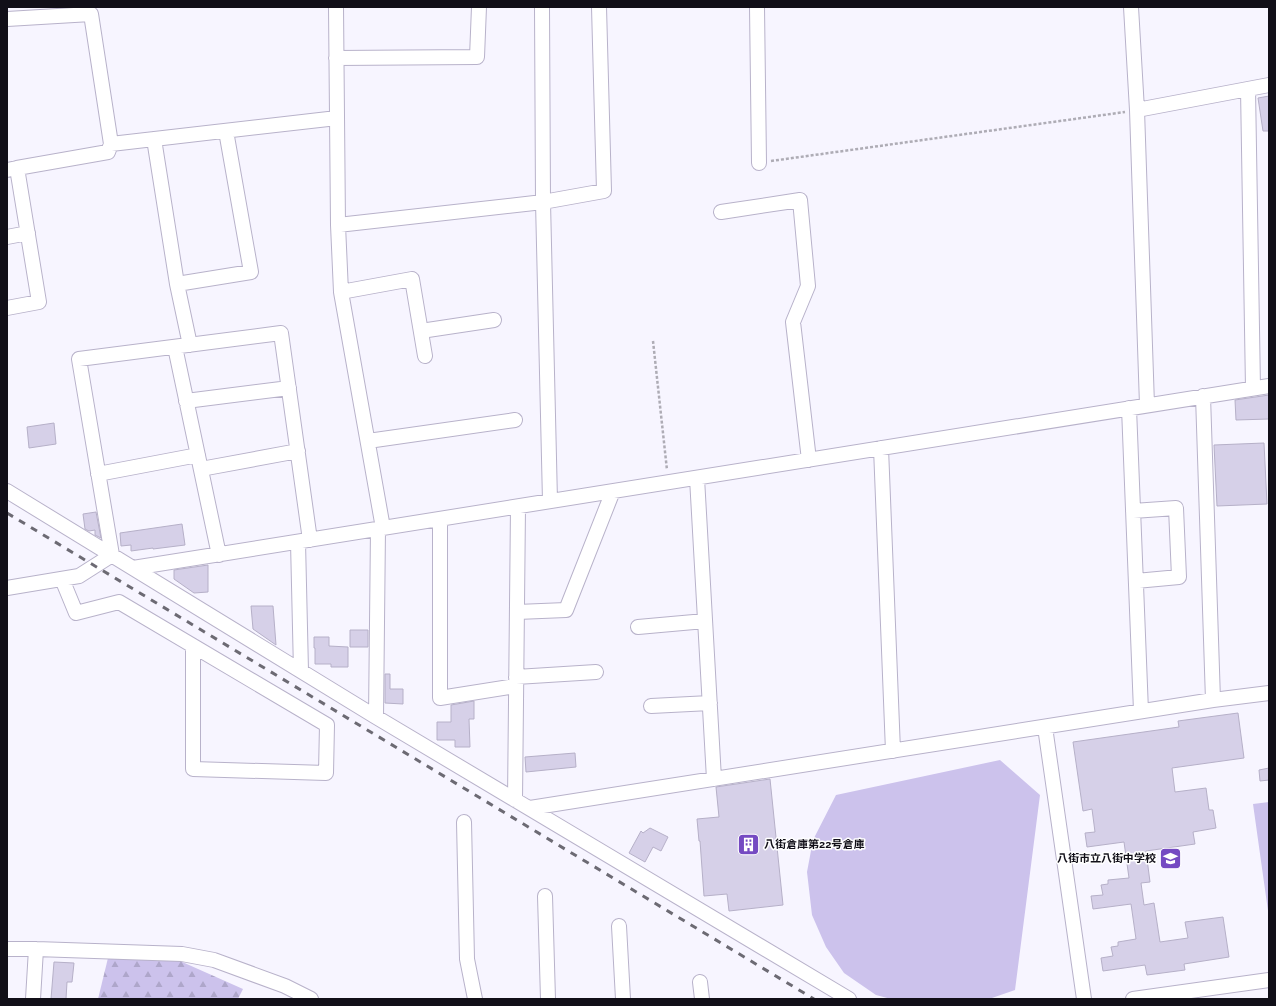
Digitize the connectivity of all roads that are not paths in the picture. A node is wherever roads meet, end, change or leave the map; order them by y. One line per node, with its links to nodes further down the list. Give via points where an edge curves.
1 (336, 7): 8 (street)
2 (479, 7): 8 (street, via 477,57)
3 (542, 7): 18 (street)
4 (598, 7): 18 (street, via 604,191)
5 (757, 7): 16 (street)
6 (1130, 7): 11 (street)
7 (7, 19): 15 (street, via 91,14)
8 (336, 58): 12 (street)
9 (1269, 85): 10 (street)
10 (1248, 89): 11 (street); 33 (street)
11 (1137, 110): 36 (street)
12 (337, 118): 13 (street); 20 (street)
13 (226, 131): 14 (street); 23 (street, via 251,272)
14 (154, 139): 15 (street); 23 (street)
15 (111, 144): 17 (street, via 108,152)
16 (759, 163)
17 (12, 169): 21 (street)
18 (542, 202): 20 (street); 49 (street)
19 (721, 212): 43 (street, via 800,200 808,286 793,322)
20 (338, 225): 24 (street)
21 (28, 233): 22 (street); 25 (street, via 39,302)
22 (7, 237)
23 (177, 284): 28 (street)
24 (341, 292): 27 (street, via 412,279); 39 (street)
25 (7, 308)
26 (494, 320): 27 (street)
27 (421, 331): 30 (street)
28 (190, 345): 29 (street); 32 (street, via 281,333)
29 (175, 347): 35 (street); 45 (street, via 79,359)
30 (425, 356)
31 (1269, 386): 33 (street)
32 (288, 388): 35 (street); 41 (street)
33 (1253, 388): 34 (street)
34 (1202, 396): 36 (street); 69 (street)
35 (186, 401): 42 (street)
36 (1147, 405): 37 (street)
37 (1129, 408): 40 (street); 51 (street)
38 (515, 420): 39 (street)
39 (368, 441): 53 (street)
40 (881, 448): 43 (street); 75 (street)
41 (298, 451): 44 (street); 54 (street)
42 (198, 454): 44 (street); 45 (street)
43 (810, 460): 46 (street)
44 (201, 469): 56 (street)
45 (98, 474): 55 (street)
46 (697, 478): 48 (street); 62 (street)
47 (7, 491): 55 (street)
48 (613, 491): 49 (street); 61 (street, via 566,610)
49 (550, 502): 50 (street)
50 (518, 506): 52 (street); 61 (street)
51 (1133, 511): 59 (street); 59 (street, via 1176,508 1179,577)
52 (440, 519): 53 (street); 67 (street, via 440,698)
53 (381, 529): 54 (street); 73 (street)
54 (304, 541): 56 (street); 65 (street)
55 (112, 555): 57 (street); 58 (street, via 79,576)
56 (219, 555): 57 (street)
57 (133, 568): 65 (street)
58 (62, 579): 60 (street); 64 (street, via 76,613 119,602)
59 (1136, 581): 72 (street)
60 (7, 588)
61 (517, 612): 67 (street)
62 (705, 621): 63 (street); 70 (street)
63 (638, 627)
64 (193, 646): 64 (street, via 327,725 326,772 193,769)
65 (301, 671): 73 (street)
66 (596, 672): 67 (street)
67 (516, 682): 77 (street)
68 (1269, 693): 69 (street)
69 (1213, 700): 72 (street)
70 (710, 702): 71 (street); 76 (street)
71 (650, 706)
72 (1141, 711): 74 (street)
73 (376, 717): 77 (street)
74 (1045, 727): 75 (street); 94 (street)
75 (893, 751): 76 (street)
76 (714, 779): 78 (street)
77 (515, 800): 78 (street)
78 (530, 808): 93 (street)
79 (464, 822): 89 (street, via 467,959)
80 (545, 896): 90 (street)
81 (619, 926): 91 (street)
82 (7, 949): 83 (street)
83 (36, 949): 87 (street, via 182,954 214,960 285,986); 88 (street)
84 (1269, 980): 86 (street)
85 (700, 982): 92 (street)
86 (1218, 993): 95 (street)
87 (304, 997)
88 (33, 999)
89 (475, 999)
90 (548, 999)
91 (623, 999)
92 (702, 999)
93 (850, 999)
94 (1084, 999)
95 (1133, 999)

